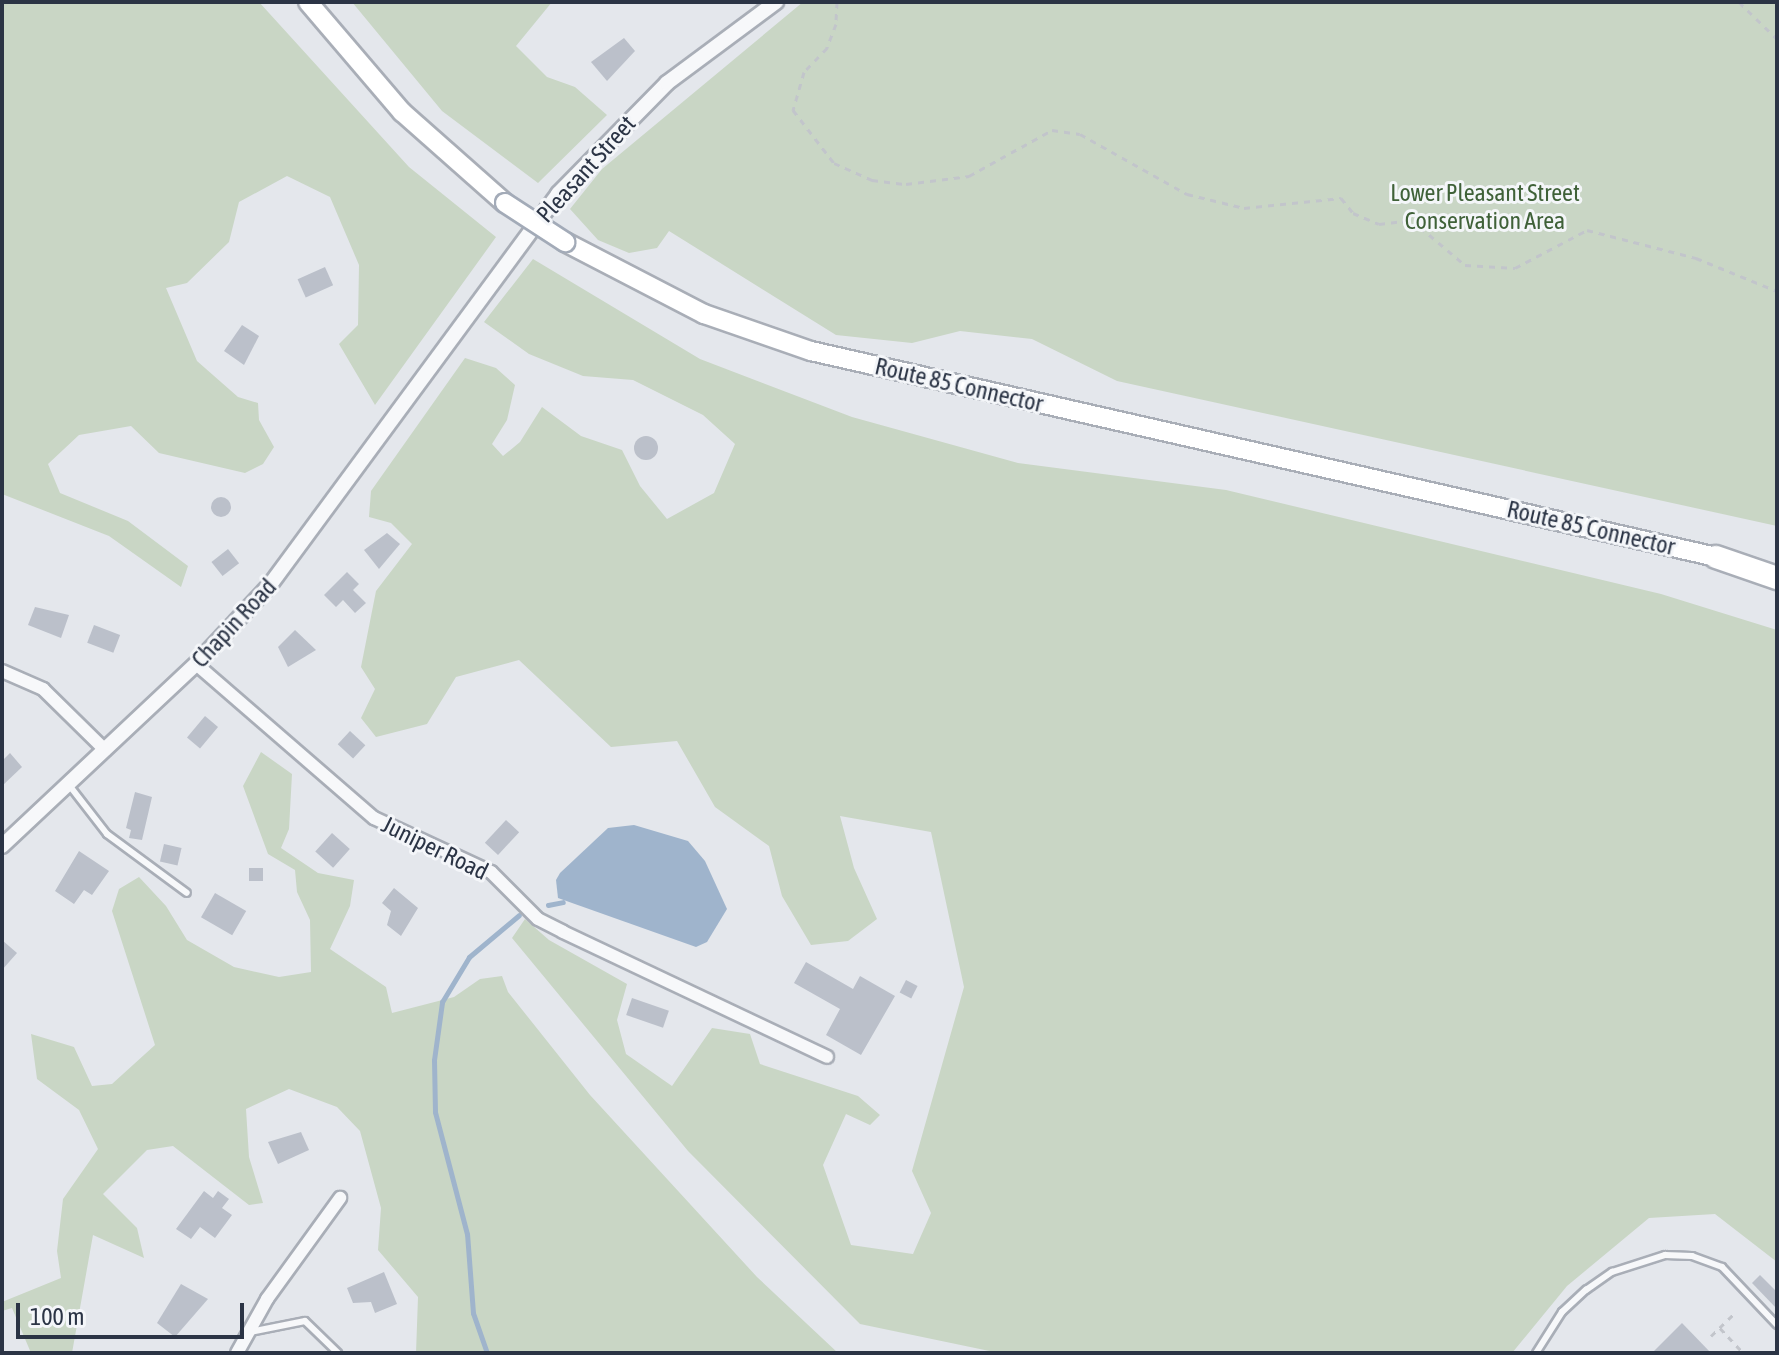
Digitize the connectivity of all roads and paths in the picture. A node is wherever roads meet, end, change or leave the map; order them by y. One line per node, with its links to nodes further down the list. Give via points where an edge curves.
1 (308, 2): 8 (main road, Route 85 Connector, bridge, via 402,112 505,203 565,242 704,314 811,351)
2 (776, 2): 7 (street, Pleasant Street, via 667,83 612,135 558,194)
3 (837, 2): 6 (path, via 831,36 804,72 793,110 834,163 872,180 941,182 969,176 1052,130 1080,134 1187,194 1244,208 1341,198 1353,213 1379,224 1402,221 1420,227 1465,265 1515,268 1587,230 1696,258)
4 (1739, 2): 5 (path)
5 (1777, 39)
6 (1777, 291)
7 (431, 368): 11 (street, Chapin Road, via 292,559)
8 (1716, 557): 9 (highway, Route 85 Connector); 10 (highway, Route 85 Connector)
9 (1777, 568)
10 (1777, 578)
11 (196, 664): 13 (street, Chapin Road); 17 (street, Juniper Road, via 374,818 491,872 538,919)
12 (2, 671): 13 (street, via 43,689)
13 (105, 750): 14 (street, Chapin Road)
14 (69, 785): 15 (street, Chapin Road); 16 (lane, via 107,834)
15 (2, 846)
16 (187, 893)
17 (827, 1057)
18 (340, 1198): 22 (street, via 303,1244)
19 (1736, 1312): 21 (path)
20 (1777, 1325): 26 (lane, via 1722,1267 1692,1256 1665,1255 1622,1267 1586,1290 1562,1312)
21 (1720, 1328): 23 (path); 27 (path)
22 (247, 1333): 24 (street); 25 (lane, via 305,1321)
23 (1711, 1336)
24 (237, 1353)
25 (338, 1353)
26 (1536, 1353)
27 (1743, 1353)

